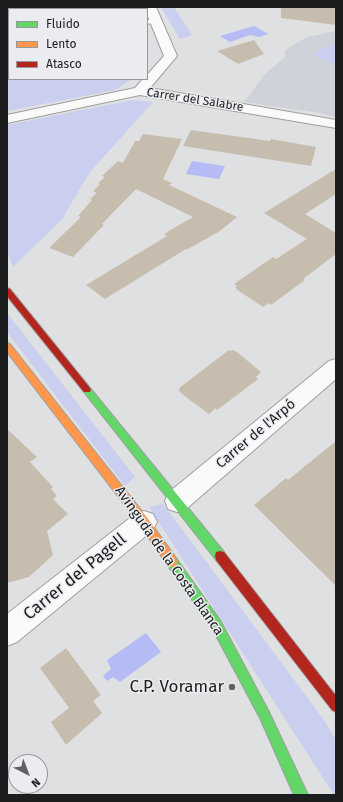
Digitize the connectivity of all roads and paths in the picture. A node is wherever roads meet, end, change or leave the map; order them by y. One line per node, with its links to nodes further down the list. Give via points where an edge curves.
1 (150, 7): 2 (street)
2 (151, 22): 3 (street, via 171,56)
3 (140, 92): 4 (street, Carrer del Salabre); 5 (street, Carrer del Salabre)
4 (7, 119)
5 (336, 124)
6 (7, 291): 9 (street)
7 (7, 346): 10 (street, Avinguda de la Costa Blanca)
8 (336, 367): 9 (street, Carrer de l'Arpó)
9 (177, 501): 12 (street)
10 (144, 522): 11 (street, Carrer del Pagell); 13 (street, Avinguda de la Costa Blanca, via 216,624 264,714)
11 (7, 632)
12 (336, 706)
13 (301, 795)

